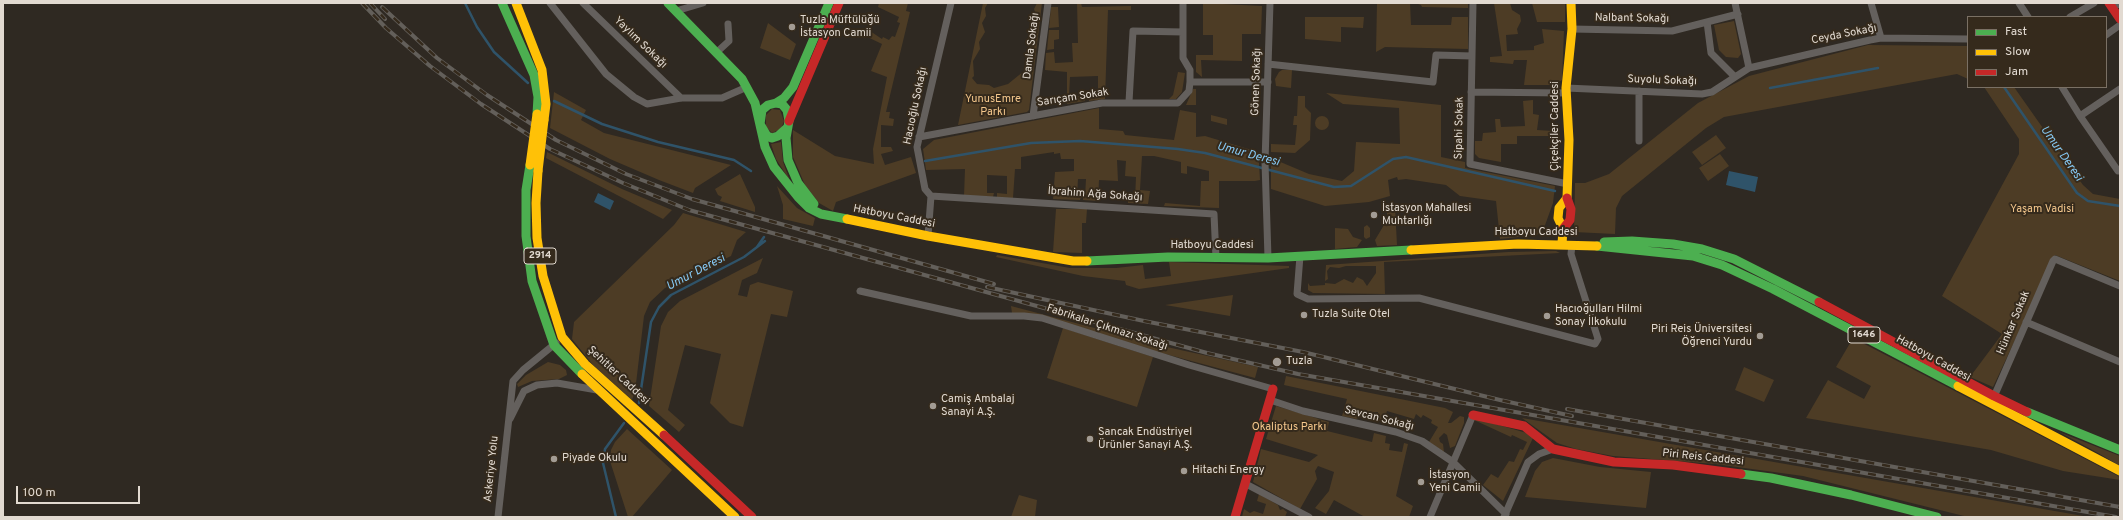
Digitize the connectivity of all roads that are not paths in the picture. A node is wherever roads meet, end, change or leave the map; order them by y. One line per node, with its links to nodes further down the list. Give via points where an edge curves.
1 (501, 3): 38 (main road, Şehitler Caddesi / 2914)
2 (516, 3): 26 (main road, Şehitler Caddesi / 2914)
3 (523, 3): 26 (main road)
4 (550, 3): 51 (street, via 606,74 634,97 648,104)
5 (583, 3): 51 (street, Yaylım Sokağı)
6 (668, 3): 21 (main road, Hatboyu Caddesi)
7 (702, 3): 21 (street)
8 (829, 3): 53 (main road, via 793,87 784,98)
9 (839, 3): 58 (main road)
10 (951, 3): 59 (street, Hacıoğlu Sokağı)
11 (1048, 3): 54 (street, Damla Sokağı)
12 (1183, 3): 31 (street)
13 (1270, 3): 39 (street, Gönen Sokağı)
14 (1473, 3): 37 (street, Sipahi Sokak)
15 (1571, 3): 30 (main road, Çiçekçiler Caddesi)
16 (1735, 3): 22 (street)
17 (1872, 3): 33 (street)
18 (2019, 3): 23 (street)
19 (2094, 3): 24 (street)
20 (2114, 4): 25 (main road)
21 (676, 11): 36 (main road, Hatboyu Caddesi)
22 (1738, 14): 27 (street, Nalbant Sokağı); 40 (street)
23 (2027, 16)
24 (2072, 16)
25 (2120, 19)
26 (523, 20): 35 (main road, Şehitler Caddesi / 2914)
27 (1707, 22): 30 (street, Nalbant Sokağı, via 1672,31); 42 (street, via 1711,53)
28 (728, 24): 36 (street, via 729,41)
29 (2120, 25): 32 (street)
30 (1572, 29): 48 (main road, Çiçekçiler Caddesi)
31 (1183, 32): 43 (street, via 1183,58 1190,70); 52 (street, via 1133,31)
32 (2107, 34)
33 (1881, 38): 34 (street, Ceyda Sokağı); 40 (street, Ceyda Sokağı)
34 (1967, 39)
35 (535, 48): 38 (main road, via 534,53); 56 (main road, Şehitler Caddesi / 2914, via 545,91)
36 (717, 52): 41 (main road, Hatboyu Caddesi)
37 (1472, 56): 39 (street, via 1436,55 1433,82); 50 (street, Sipahi Sokak)
38 (528, 58): 56 (main road, Şehitler Caddesi / 2914, via 536,83)
39 (1268, 64): 44 (street, Gönen Sokağı)
40 (1749, 68): 42 (street, Suyolu Sokağı)
41 (739, 76): 45 (main road, Hatboyu Caddesi); 53 (main road, via 763,99)
42 (1734, 76): 49 (street, Suyolu Sokağı, via 1712,92 1702,94)
43 (1190, 82): 44 (street); 52 (street, Sarıçam Sokak, via 1189,91 1178,103)
44 (1268, 82): 70 (street, Gönen Sokağı, via 1265,162)
45 (747, 87): 51 (street, via 722,98); 57 (main road, Hatboyu Caddesi, via 755,103)
46 (2063, 88): 55 (street)
47 (2120, 89): 55 (street)
48 (1566, 90): 49 (street, Suyolu Sokağı); 50 (street, Suyolu Sokağı); 62 (main road, Çiçekçiler Caddesi)
49 (1639, 91): 60 (street)
50 (1471, 92): 62 (street, Sipahi Sokak, via 1470,164)
51 (681, 98)
52 (1129, 102): 54 (street, Sarıçam Sokak, via 1102,103)
53 (774, 103): 57 (main road, via 762,110); 58 (main road, Hatboyu Caddesi, via 780,103 786,108)
54 (1034, 116): 59 (street, Sarıçam Sokak)
55 (2080, 116): 61 (street, via 2118,171)
56 (541, 117): 74 (main road, Şehitler Caddesi / 2914, bridge, via 536,224 543,276); 75 (main road, Şehitler Caddesi, bridge, via 526,190 526,236 532,281)
57 (760, 124): 58 (main road, Hatboyu Caddesi, via 765,134 772,138 783,133); 64 (main road, Hatboyu Caddesi, via 770,158 786,184 809,208)
58 (788, 124): 64 (main road, Hatboyu Caddesi, via 787,155 798,183 815,206)
59 (919, 137): 63 (street, Hacıoğlu Sokağı, via 918,162 925,189)
60 (1639, 141)
61 (2120, 170)
62 (1568, 184): 66 (main road, Çiçekçiler Caddesi, via 1570,220 1563,229)
63 (931, 196): 65 (street); 69 (street, İbrahim Ağa Sokağı, via 1214,214)
64 (836, 218): 65 (main road, Hatboyu Caddesi)
65 (928, 236): 69 (main road, Hatboyu Caddesi, via 1073,261 1103,262 1168,257)
66 (1562, 244): 67 (main road, Hatboyu Caddesi); 68 (main road, Hatboyu Caddesi, via 1518,244)
67 (1572, 245): 68 (street, via 1571,254 1598,339 1596,344 1419,298 1308,298 1297,294); 80 (main road, Hatboyu Caddesi / 1646, via 1674,253 1722,265)
68 (1300, 256): 70 (main road, Hatboyu Caddesi)
69 (1216, 258): 70 (main road, Hatboyu Caddesi)
70 (1268, 258)
71 (2120, 286): 73 (street, Hünkar Sokak, via 2055,259)
72 (860, 292): 77 (street, Fabrikalar Çıkmazı Sokağı, via 970,316 1042,318)
73 (2026, 322): 76 (street); 80 (street, Hünkar Sokak)
74 (562, 337): 75 (street, Askeriye Yolu); 91 (main road, Şehitler Caddesi, via 585,364)
75 (554, 345): 78 (main road, Şehitler Caddesi); 82 (street, Askeriye Yolu, via 513,381)
76 (2120, 362)
77 (1273, 389): 79 (main road)
78 (597, 390): 82 (street, via 557,383 537,385 524,391); 90 (main road, Şehitler Caddesi)
79 (1270, 400): 85 (street, Sevcan Sokağı, via 1334,419 1396,432 1422,442); 87 (main road)
80 (1992, 400): 84 (main road, Hatboyu Caddesi / 1646); 86 (main road, Hatboyu Caddesi / 1646)
81 (1473, 415): 83 (main road, Piri Reis Caddesi, via 1524,426); 85 (street)
82 (508, 423): 89 (street, Askeriye Yolu)
83 (1553, 449): 88 (street, via 1539,454 1528,462); 95 (main road, Piri Reis Caddesi, via 1614,462 1673,465 1771,478)
84 (2120, 450)
85 (1453, 462): 88 (street, Sevcan Sokağı); 94 (street)
86 (2120, 471)
87 (1246, 484): 92 (main road); 93 (street)
88 (1505, 516)
89 (498, 517)
90 (735, 517)
91 (752, 517)
92 (1235, 517)
93 (1309, 517)
94 (1430, 517)
95 (1937, 517)

